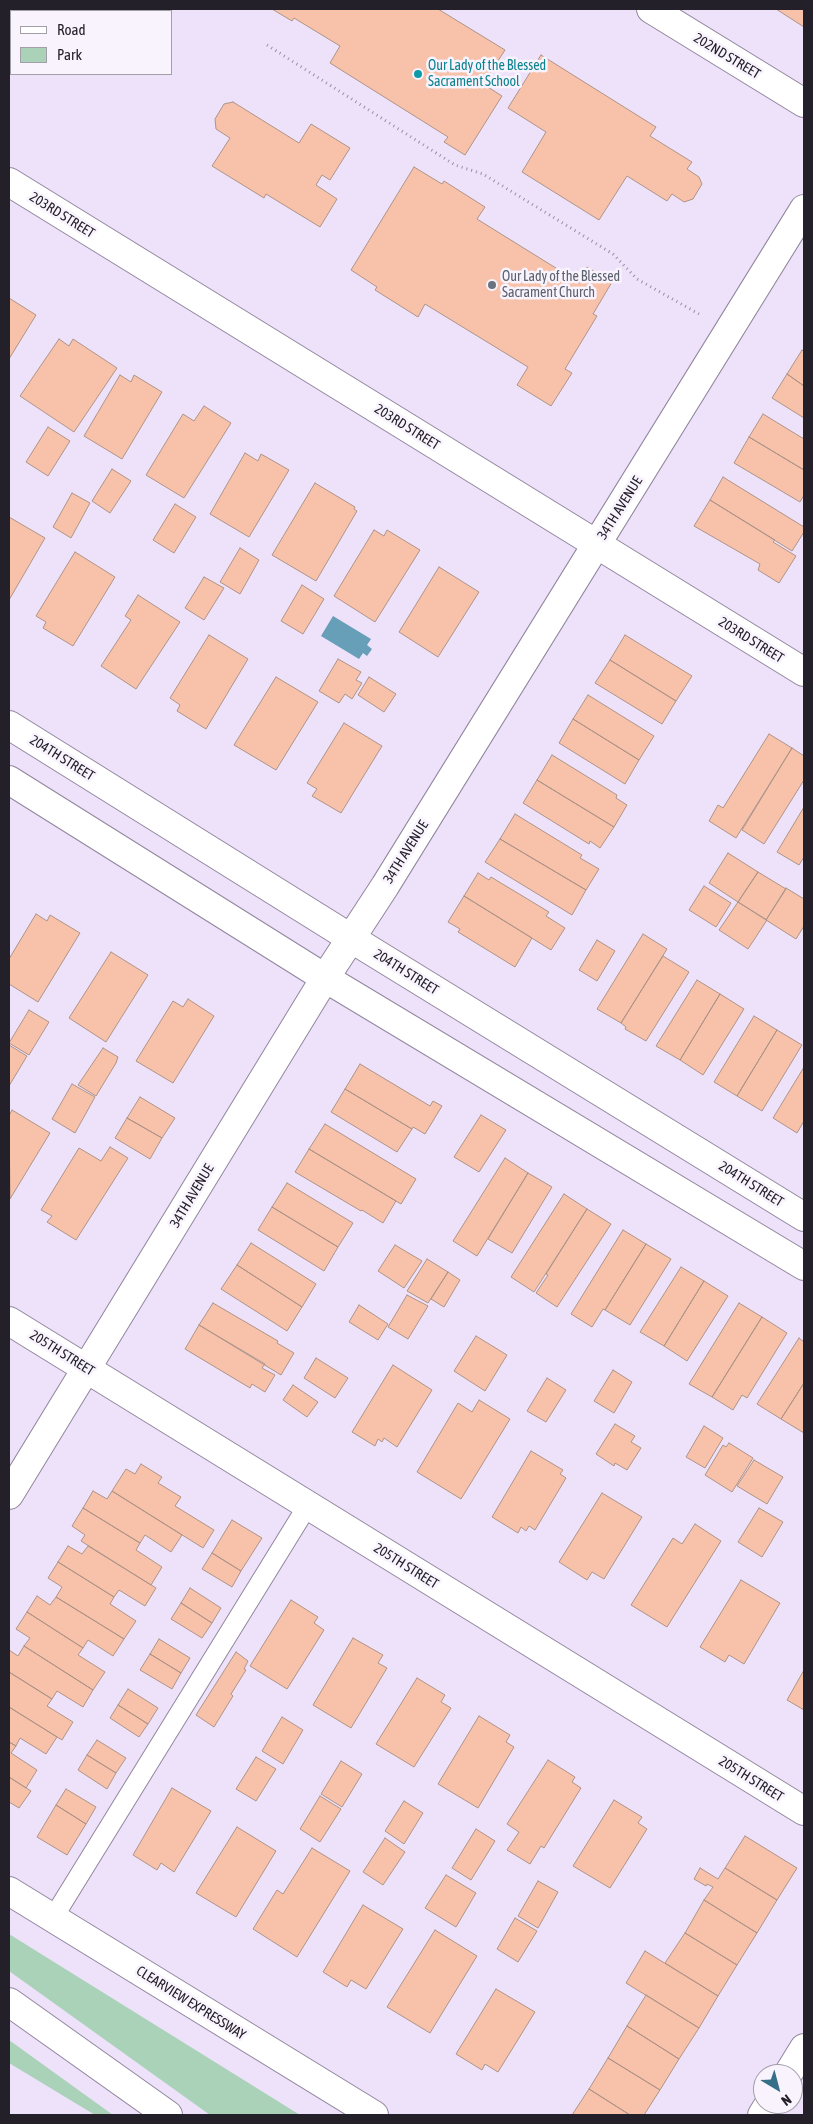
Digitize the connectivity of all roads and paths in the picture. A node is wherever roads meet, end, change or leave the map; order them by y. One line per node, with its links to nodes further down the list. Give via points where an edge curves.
1 (650, 9): 3 (main road, 202ND STREET)
2 (266, 46): 6 (path, via 455,165 483,174 605,249 637,279)
3 (804, 103)
4 (9, 182): 7 (main road, 203RD STREET)
5 (804, 209): 7 (main road, 34TH AVENUE)
6 (699, 314)
7 (597, 544): 8 (main road, 203RD STREET); 11 (main road, 34TH AVENUE)
8 (804, 672)
9 (9, 725): 11 (main road, 204TH STREET)
10 (9, 780): 12 (main road)
11 (352, 939): 12 (main road, 34TH AVENUE); 13 (main road, 204TH STREET)
12 (325, 978): 14 (main road); 16 (main road, 34TH AVENUE)
13 (804, 1217)
14 (804, 1266)
15 (9, 1320): 16 (main road, 205TH STREET)
16 (87, 1368): 17 (main road, 34TH AVENUE); 18 (main road, 205TH STREET)
17 (9, 1495)
18 (308, 1505): 19 (main road, 205TH STREET); 21 (lane)
19 (804, 1811)
20 (9, 1891): 21 (main road, CLEARVIEW EXPRESSWAY)
21 (53, 1918): 26 (main road, CLEARVIEW EXPRESSWAY)
22 (9, 2002): 25 (main road)
23 (804, 2048): 24 (main road)
24 (794, 2064)
25 (168, 2115)
26 (374, 2115)

